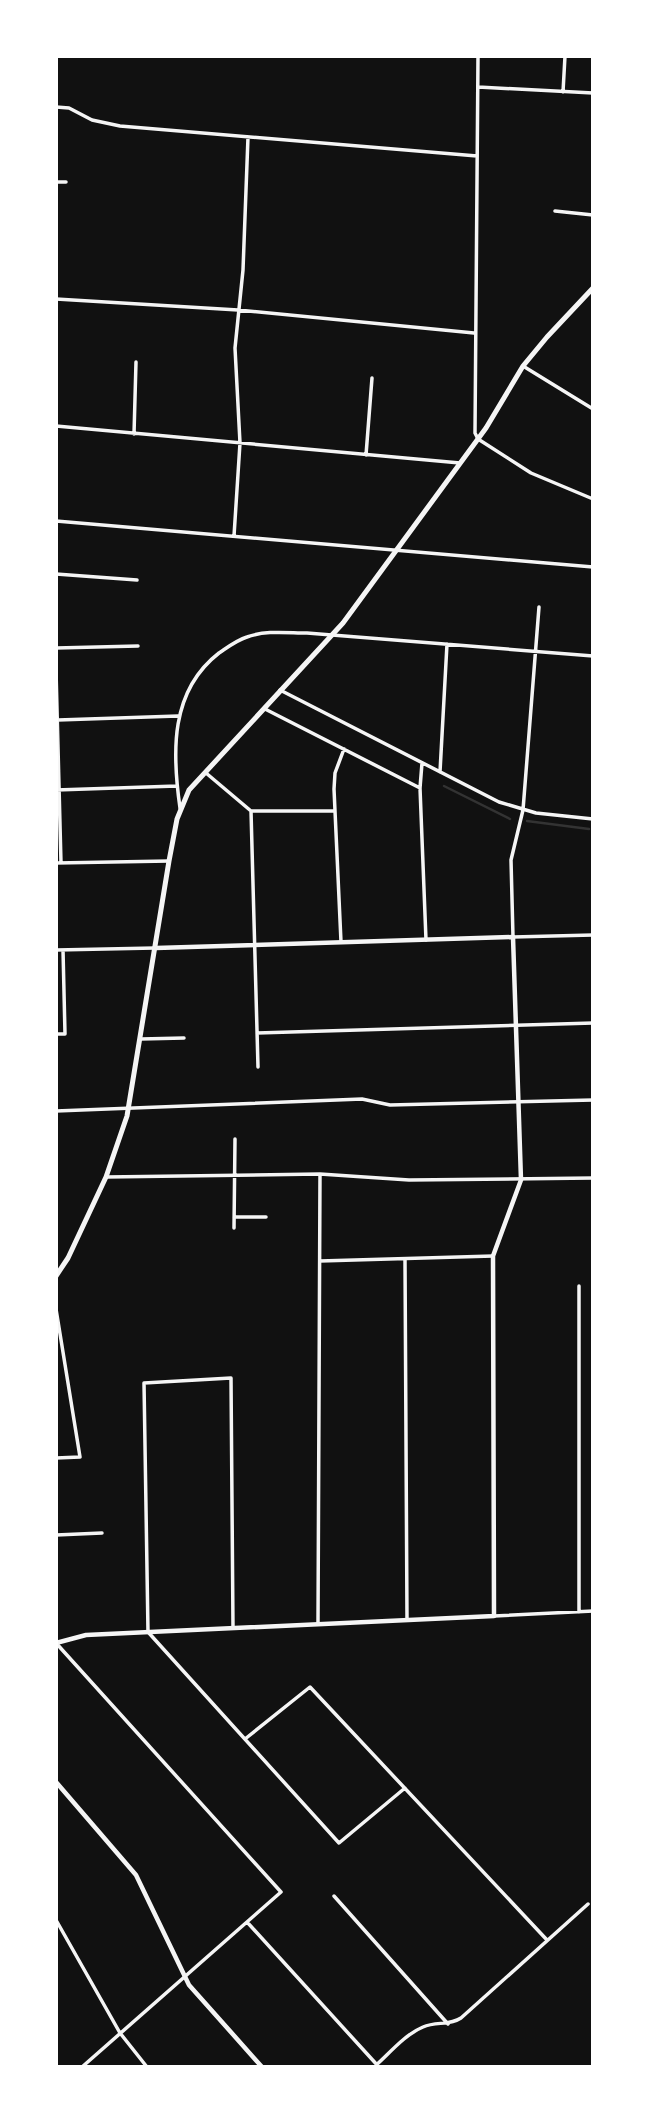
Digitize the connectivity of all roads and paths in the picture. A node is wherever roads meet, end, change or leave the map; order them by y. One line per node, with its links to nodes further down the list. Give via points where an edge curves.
1 (478, 56): 3 (street)
2 (565, 56): 4 (street)
3 (478, 87): 4 (street); 8 (street)
4 (563, 92): 5 (street)
5 (593, 93)
6 (56, 107): 7 (street, via 102,123)
7 (248, 137): 8 (street); 15 (street)
8 (477, 156): 16 (street)
9 (56, 182): 10 (street)
10 (66, 182)
11 (555, 211): 12 (street)
12 (593, 215)
13 (593, 288): 18 (main road)
14 (56, 299): 15 (street)
15 (238, 310): 16 (street); 24 (street, via 234,360)
16 (474, 333): 23 (street, via 473,427)
17 (136, 362): 22 (street)
18 (523, 366): 20 (street); 23 (main road)
19 (372, 378): 25 (street)
20 (593, 409)
21 (56, 426): 22 (street)
22 (134, 433): 24 (street)
23 (478, 439): 26 (main road); 27 (street, via 531,473)
24 (240, 443): 25 (street); 29 (street)
25 (366, 455): 26 (street)
26 (460, 463): 30 (main road)
27 (593, 499)
28 (56, 521): 29 (street)
29 (234, 536): 30 (street)
30 (397, 550): 31 (street); 35 (main road)
31 (593, 568)
32 (56, 574): 33 (street)
33 (137, 580)
34 (539, 607): 39 (street)
35 (332, 635): 36 (street); 42 (main road); 44 (street, via 262,634 237,641 197,676)
36 (447, 644): 39 (street); 49 (street)
37 (138, 646): 38 (street)
38 (56, 648)
39 (535, 651): 40 (street); 54 (street)
40 (593, 656)
41 (56, 670): 45 (street)
42 (280, 690): 43 (main road); 47 (street)
43 (263, 708): 46 (street); 48 (main road)
44 (178, 716): 45 (street); 50 (street)
45 (57, 720): 52 (street)
46 (345, 749): 51 (street); 56 (street, via 335,774)
47 (422, 762): 49 (street); 51 (street)
48 (205, 771): 53 (main road); 55 (street)
49 (440, 772): 54 (street)
50 (177, 786): 52 (street); 53 (street)
51 (420, 788): 62 (street)
52 (58, 790): 59 (street)
53 (180, 808): 58 (main road)
54 (523, 810): 57 (street); 61 (street, via 511,860)
55 (251, 811): 56 (street); 64 (street)
56 (334, 811): 63 (street)
57 (593, 818)
58 (169, 860): 59 (street); 65 (main road)
59 (59, 863)
60 (593, 935): 61 (street)
61 (513, 937): 62 (street); 69 (street)
62 (426, 940): 63 (street)
63 (341, 942): 64 (street)
64 (254, 945): 65 (street); 70 (street)
65 (156, 948): 67 (street); 73 (main road)
66 (56, 950): 67 (street)
67 (63, 950): 71 (street, via 65,1034)
68 (593, 1023): 69 (street)
69 (516, 1026): 70 (street); 76 (street)
70 (257, 1033): 74 (street)
71 (56, 1034)
72 (184, 1038): 73 (street)
73 (141, 1039): 77 (main road)
74 (258, 1067)
75 (593, 1100): 76 (street)
76 (519, 1102): 77 (street, via 390,1105 362,1099); 84 (street)
77 (129, 1108): 78 (street); 82 (main road)
78 (56, 1111)
79 (235, 1139): 81 (street)
80 (320, 1174): 81 (street); 84 (street); 90 (street)
81 (234, 1175): 82 (street); 85 (street)
82 (106, 1177): 91 (main road)
83 (593, 1178): 84 (street)
84 (522, 1180): 88 (street)
85 (234, 1217): 86 (street); 87 (street)
86 (266, 1217)
87 (234, 1228)
88 (493, 1256): 89 (street); 99 (street)
89 (405, 1259): 90 (street); 100 (street)
90 (320, 1261): 101 (street)
91 (56, 1276)
92 (579, 1286): 98 (street)
93 (56, 1309): 94 (street, via 80,1457)
94 (56, 1458)
95 (102, 1533): 96 (street)
96 (56, 1535)
97 (593, 1611): 98 (street)
98 (579, 1612): 99 (street)
99 (494, 1616): 100 (street)
100 (407, 1619): 101 (street)
101 (318, 1623): 102 (street)
102 (233, 1627): 103 (street); 103 (street, via 231,1378 144,1383)
103 (148, 1632): 104 (street, via 86,1635); 105 (street)
104 (56, 1643): 111 (street, via 281,1892)
105 (244, 1739): 107 (street, via 310,1687); 107 (street, via 339,1843)
106 (56, 1782): 113 (street, via 136,1875)
107 (405, 1788): 112 (street)
108 (334, 1896): 114 (street)
109 (587, 1904): 112 (street)
110 (56, 1920): 115 (street)
111 (247, 1922): 113 (street); 116 (street)
112 (547, 1940): 114 (street, via 461,2018)
113 (184, 1977): 115 (street); 119 (street)
114 (448, 2024): 116 (street, via 421,2027)
115 (120, 2033): 117 (street); 118 (street)
116 (376, 2066)
117 (82, 2067)
118 (147, 2067)
119 (262, 2067)

